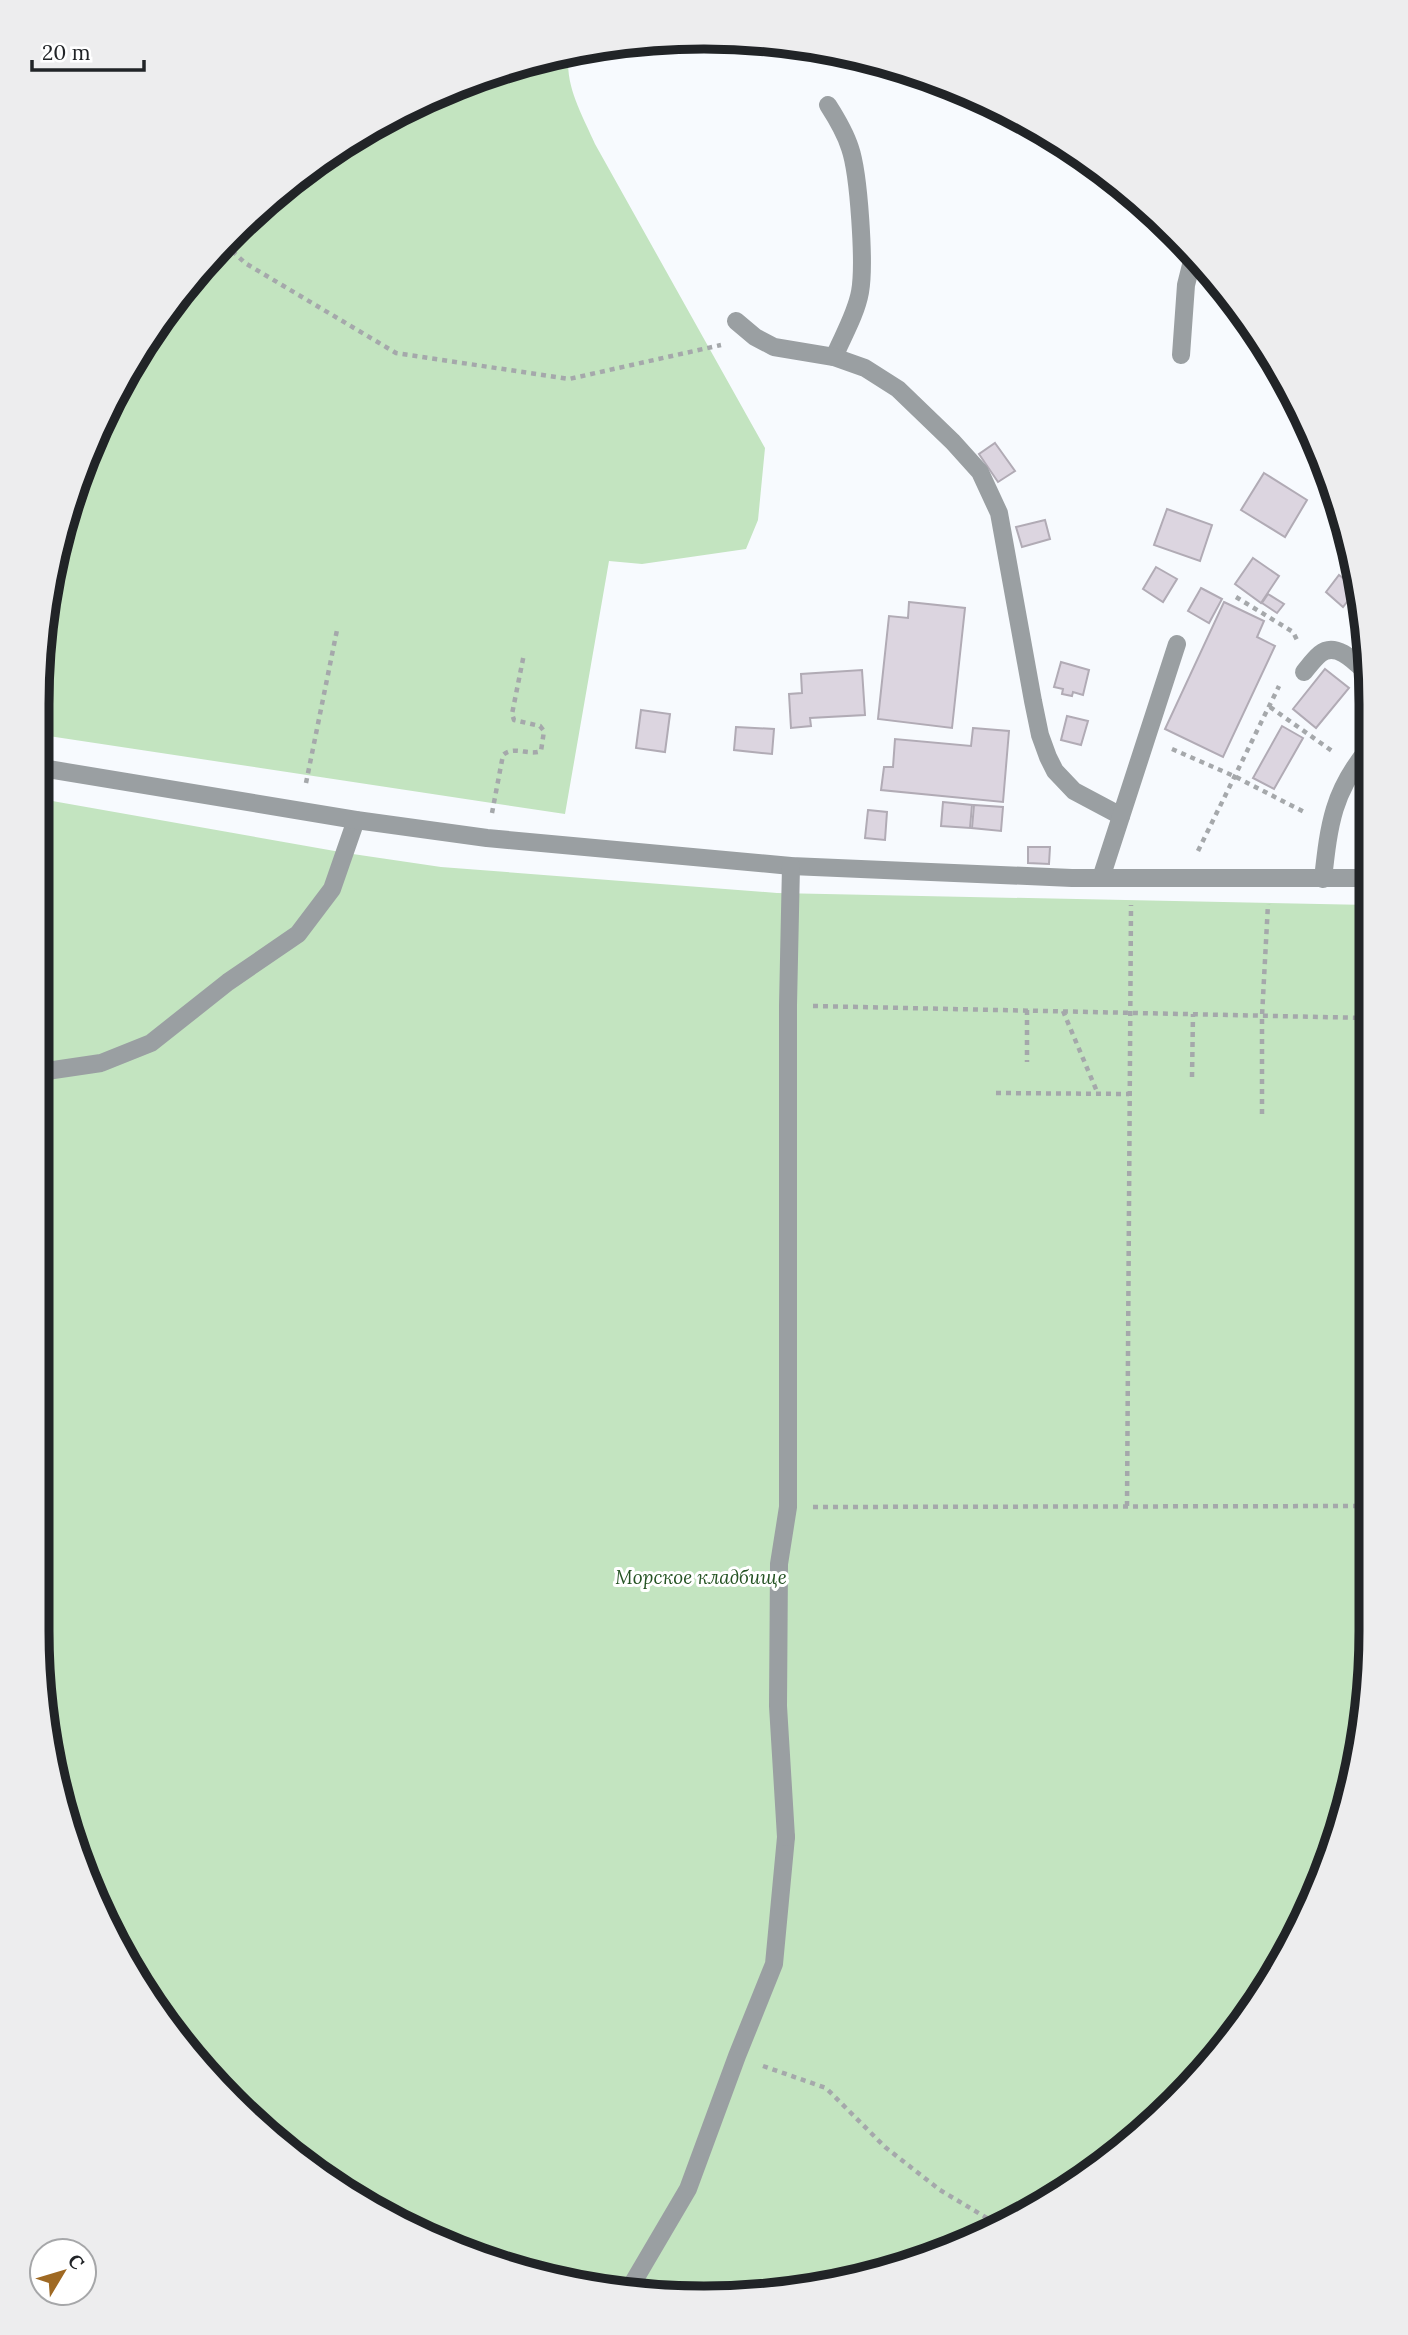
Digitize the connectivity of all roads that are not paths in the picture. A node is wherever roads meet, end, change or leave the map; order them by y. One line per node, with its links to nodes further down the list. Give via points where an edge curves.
1 (828, 106): 5 (street, via 851,150 862,267 855,308)
2 (1191, 266): 4 (street)
3 (736, 321): 5 (street, via 774,347)
4 (1181, 355)
5 (835, 357): 11 (street, via 865,368 898,389 980,472 999,513 1037,723 1048,757 1074,792)
6 (1177, 644): 11 (street)
7 (1358, 665): 8 (street, via 1338,651 1328,650)
8 (1304, 672)
9 (1359, 761): 16 (street, via 1335,802)
10 (49, 769): 12 (street)
11 (1121, 816): 14 (street)
12 (356, 820): 13 (street, via 487,838); 17 (street, via 332,889 298,934 151,1043 101,1063)
13 (791, 866): 14 (street); 18 (street, via 788,1507 779,1564 778,1706 786,1837 774,1964 688,2189)
14 (1101, 878): 16 (street)
15 (1359, 878): 16 (street)
16 (1323, 879)
17 (49, 1071)
18 (634, 2282)

